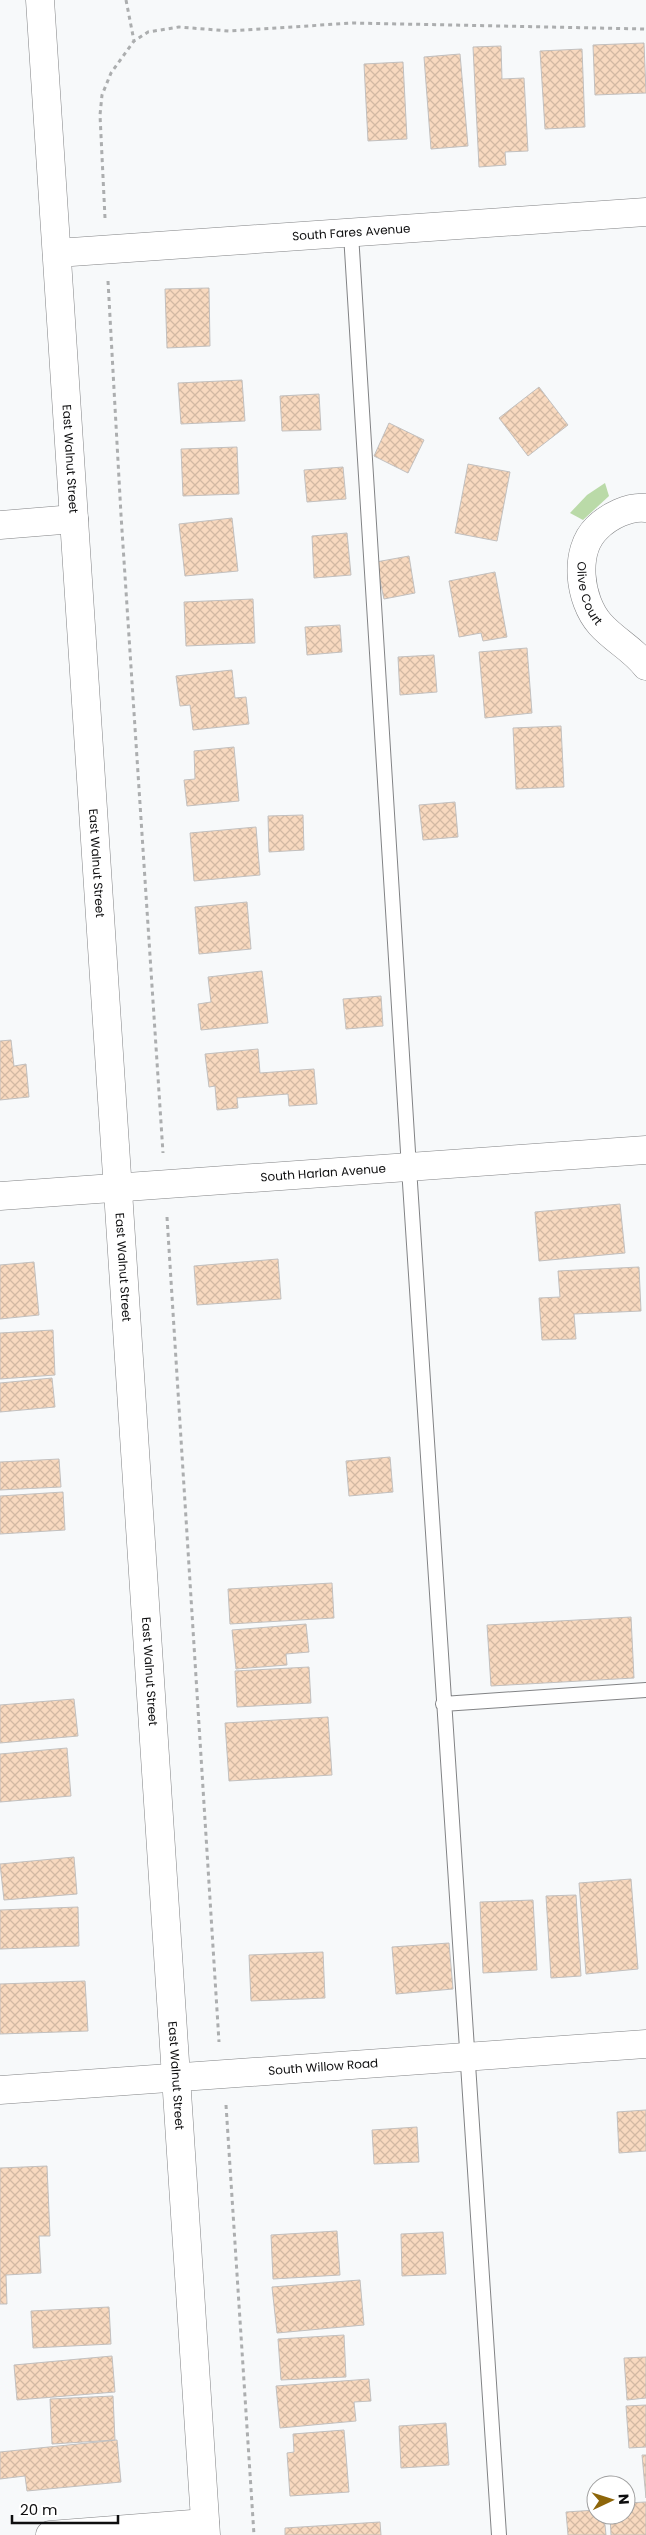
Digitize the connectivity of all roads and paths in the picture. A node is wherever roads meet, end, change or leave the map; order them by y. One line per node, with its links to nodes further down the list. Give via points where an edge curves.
1 (40, 0): 6 (street, East Walnut Street)
2 (126, 0): 3 (path, via 134,41 148,32 178,27 229,31 353,23)
3 (646, 29)
4 (646, 212): 5 (street, South Fares Avenue)
5 (351, 234): 6 (street, South Fares Avenue); 14 (lane)
6 (56, 253): 9 (street, East Walnut Street)
7 (646, 508): 11 (street, Olive Court, via 622,512 604,521 591,534 583,549 581,569 590,605 599,623 633,650)
8 (121, 515): 13 (path)
9 (74, 519): 10 (street); 15 (street, East Walnut Street)
10 (0, 525)
11 (646, 666)
12 (646, 1150): 14 (street, South Harlan Avenue)
13 (163, 1152)
14 (409, 1168): 15 (street, South Harlan Avenue); 19 (lane)
15 (118, 1187): 16 (street, South Harlan Avenue); 23 (street, East Walnut Street)
16 (0, 1196)
17 (166, 1208): 20 (path)
18 (646, 1690): 19 (lane)
19 (443, 1704): 22 (lane)
20 (218, 2034)
21 (646, 2044): 22 (street, South Willow Road)
22 (466, 2057): 23 (street, South Willow Road); 29 (lane)
23 (176, 2078): 24 (street, South Willow Road); 26 (street, East Walnut Street)
24 (0, 2090)
25 (226, 2106): 28 (path)
26 (206, 2529): 27 (street)
27 (50, 2535)
28 (254, 2535)
29 (499, 2535)

